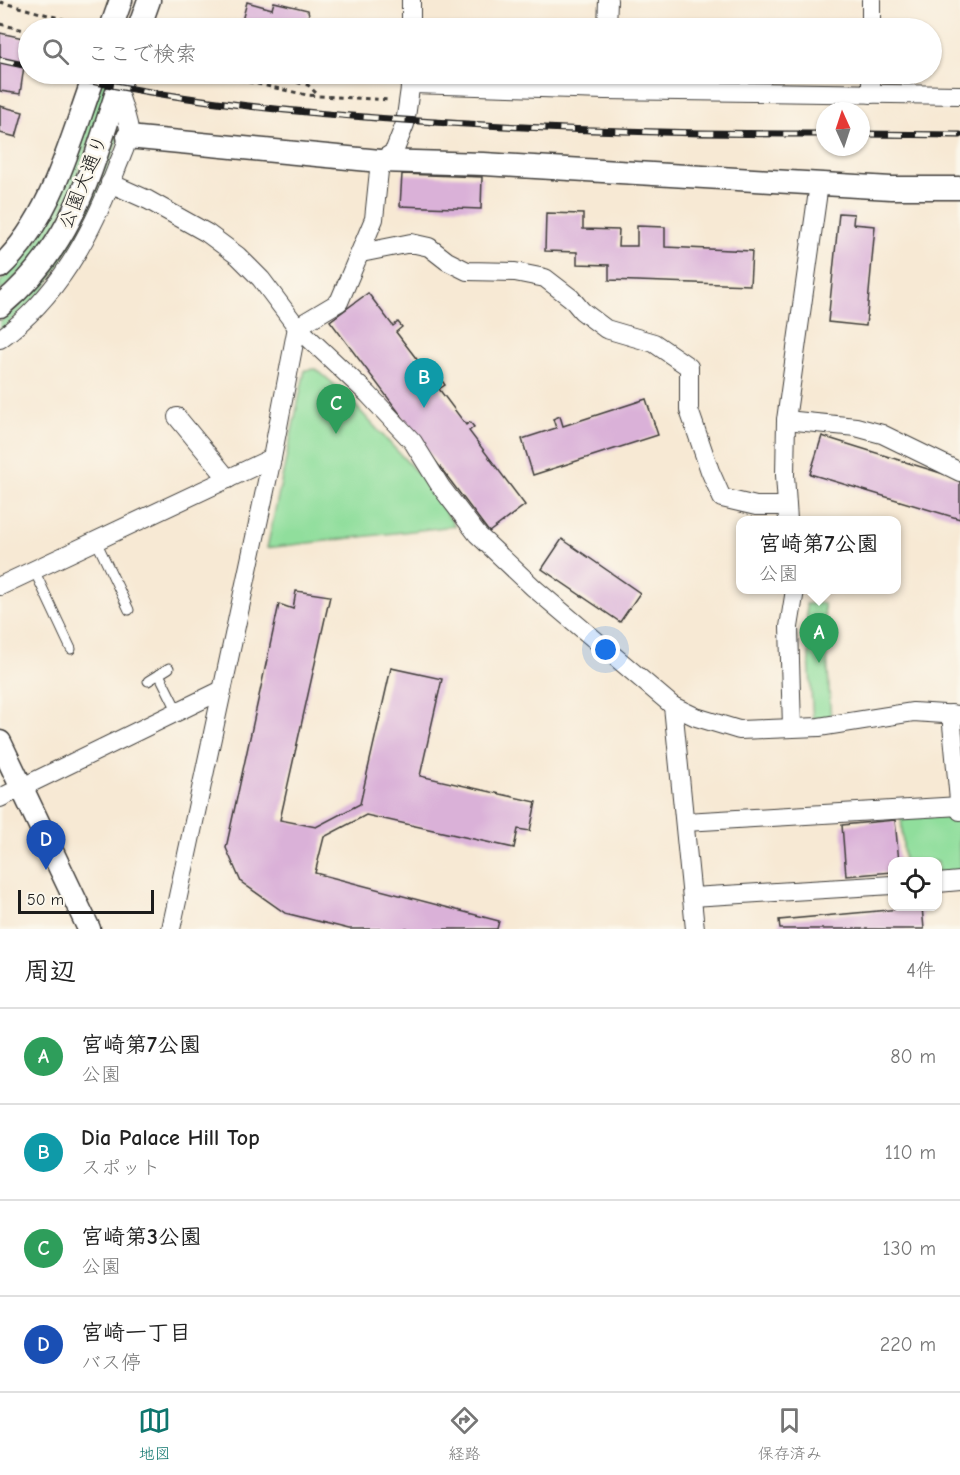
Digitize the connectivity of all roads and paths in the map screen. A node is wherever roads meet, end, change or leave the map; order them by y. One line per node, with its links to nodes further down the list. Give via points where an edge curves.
1 (121, 0): 8 (street)
2 (149, 0): 9 (street)
3 (411, 0): 10 (street)
4 (608, 0): 11 (street)
5 (871, 0): 12 (street)
6 (0, 2): 7 (path)
7 (59, 18)
8 (115, 18)
9 (143, 18)
10 (411, 18)
11 (607, 18)
12 (871, 18)
13 (0, 24): 14 (path)
14 (18, 28)
15 (91, 84): 33 (street, 公園大通り, via 44,209 27,237)
16 (119, 84): 34 (street, 公園大通り, via 87,185 68,225 37,271)
17 (120, 84): 27 (street)
18 (258, 84): 26 (path)
19 (304, 84): 26 (path)
20 (508, 84): 23 (street)
21 (650, 84): 24 (street)
22 (871, 84): 24 (street)
23 (411, 86): 26 (path); 28 (street, via 405,124 394,152)
24 (871, 94): 25 (street)
25 (960, 95)
26 (319, 96)
27 (128, 137): 28 (street); 29 (street)
28 (380, 161): 30 (street); 32 (street, via 374,219)
29 (110, 183): 35 (street, via 207,233 238,256); 36 (street, via 89,234 63,275 35,309)
30 (819, 184): 31 (street); 38 (street)
31 (960, 188)
32 (361, 253): 35 (street, via 339,302); 42 (street, via 411,243 429,247 467,271 515,272 545,278 606,329 654,343 689,367 689,410 722,498)
33 (0, 267)
34 (0, 306)
35 (297, 327): 39 (street); 53 (street, via 413,442 477,534)
36 (0, 339)
37 (177, 417): 41 (street)
38 (786, 420): 40 (street, via 856,427 882,434); 42 (street)
39 (272, 458): 41 (street); 52 (street)
40 (960, 472)
41 (228, 479): 43 (street)
42 (787, 513)
43 (96, 541): 44 (street); 47 (lane)
44 (34, 570): 45 (street); 48 (lane)
45 (0, 586)
46 (794, 594): 56 (street, via 789,627)
47 (129, 609)
48 (71, 649)
49 (169, 668): 50 (lane)
50 (159, 674): 51 (lane); 54 (lane)
51 (148, 681)
52 (222, 690): 54 (street); 68 (street)
53 (673, 706): 56 (street, via 739,730); 62 (street)
54 (178, 712): 58 (street)
55 (956, 714): 56 (street, via 913,712 819,727); 60 (street)
56 (792, 727)
57 (0, 742): 58 (street)
58 (22, 788): 59 (street); 67 (street)
59 (0, 798)
60 (960, 807): 61 (street); 62 (street)
61 (960, 811)
62 (684, 822): 66 (street)
63 (960, 881): 64 (street)
64 (942, 883)
65 (888, 885): 66 (street)
66 (692, 897): 69 (street)
67 (88, 929)
68 (171, 929)
69 (695, 929)

